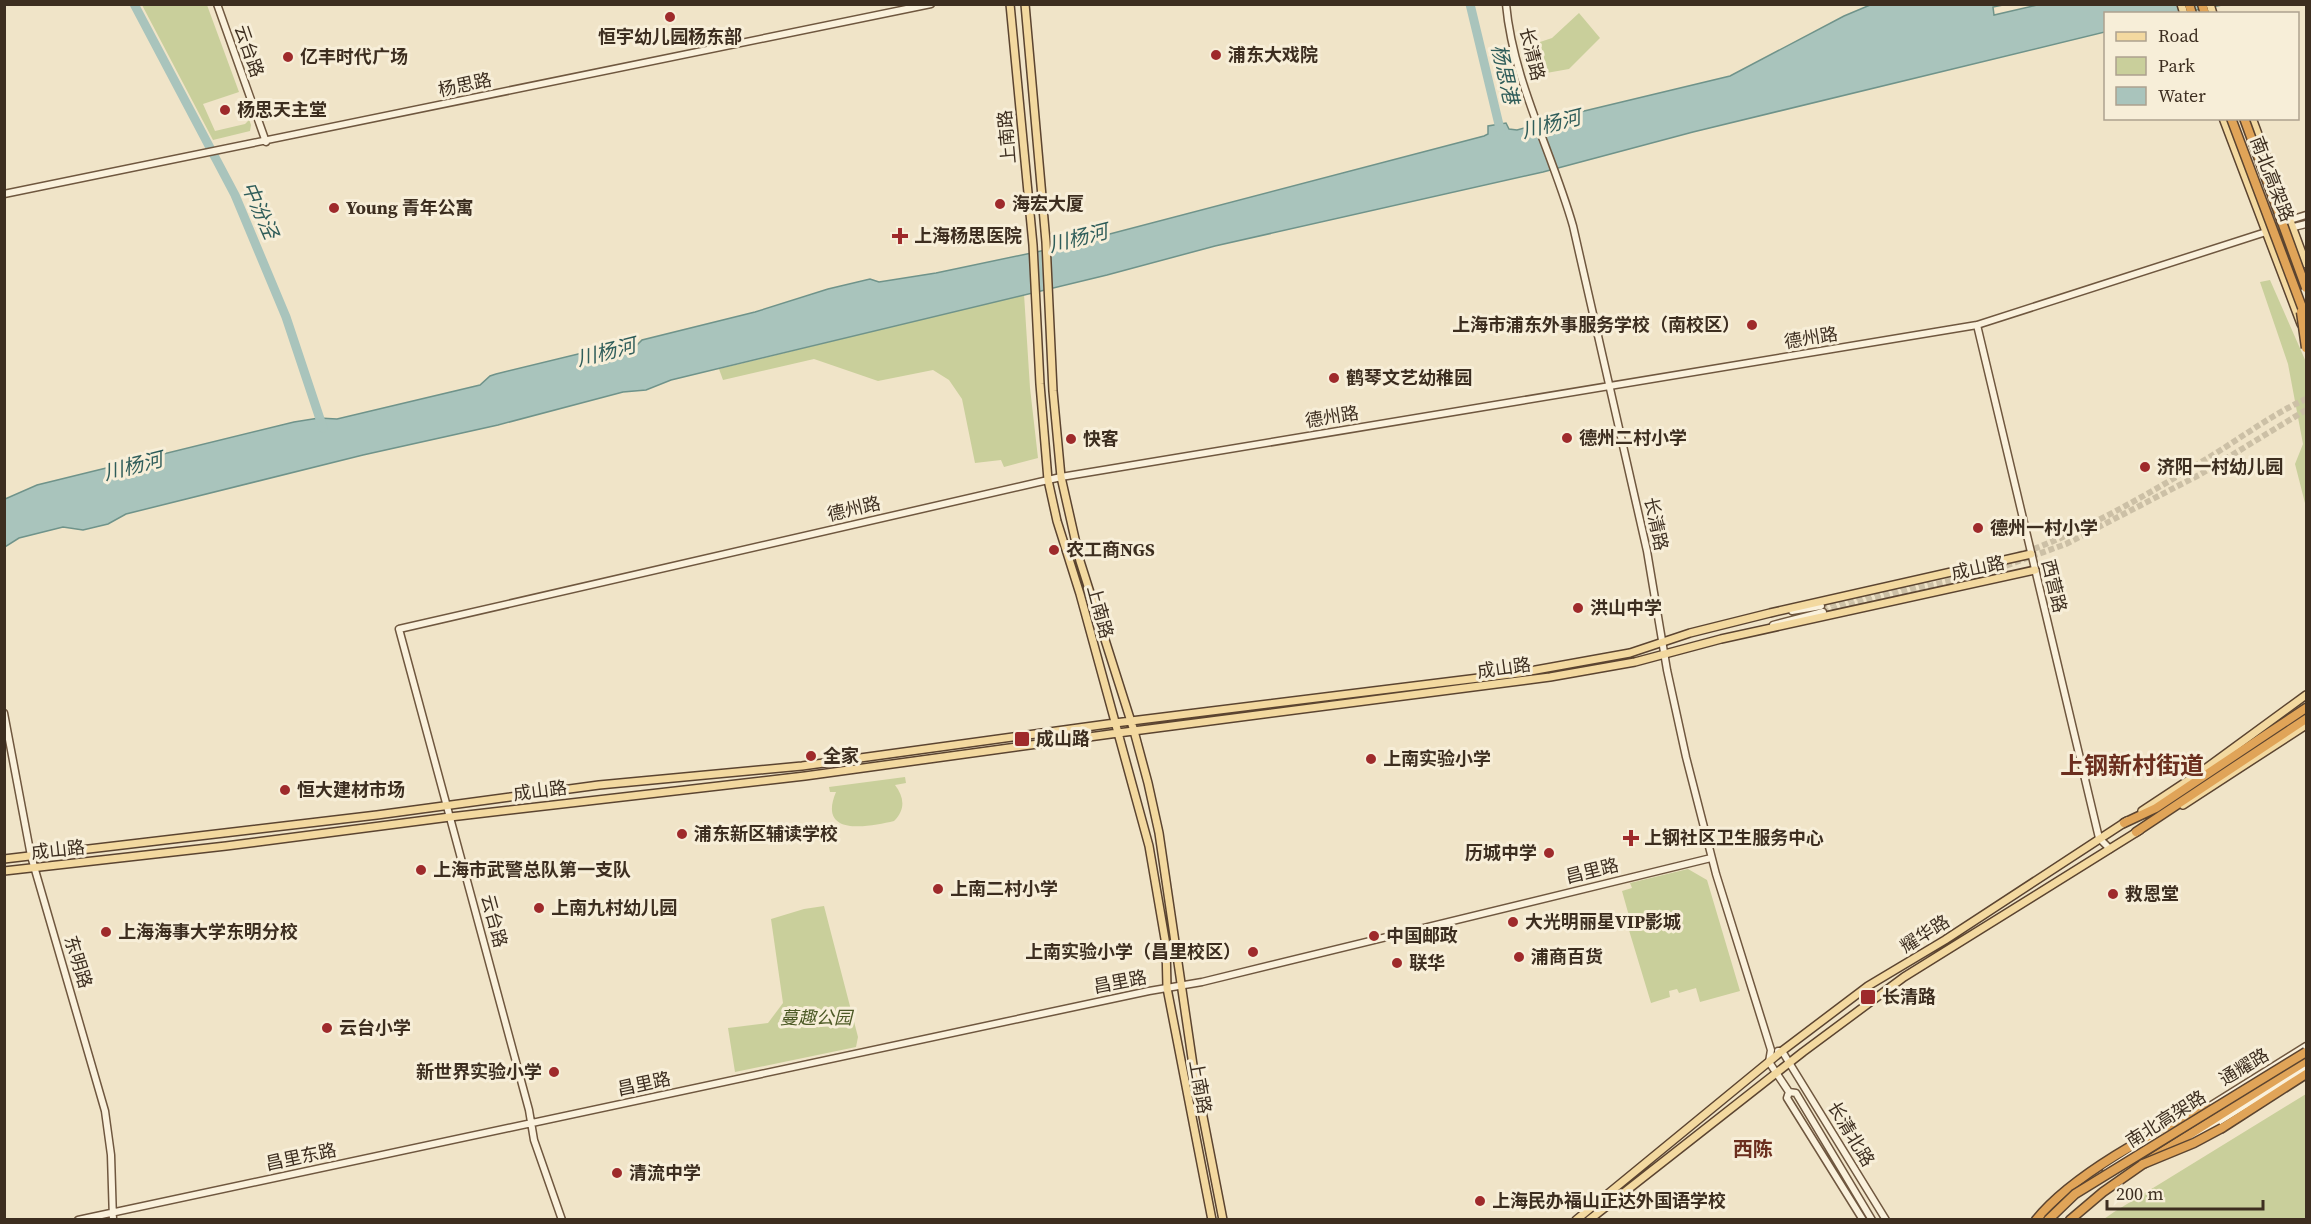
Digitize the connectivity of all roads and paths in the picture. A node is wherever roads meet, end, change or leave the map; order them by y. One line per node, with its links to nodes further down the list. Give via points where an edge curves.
1 (217, 4): 10 (street, 云台路)
2 (931, 4): 10 (street, 杨思路)
3 (1010, 4): 25 (main road, 上南路, via 1033,245)
4 (1025, 4): 24 (main road, 上南路)
5 (1506, 4): 23 (street, 长清路, via 1518,64 1573,226)
6 (2224, 120): 15 (main road)
7 (2232, 120): 18 (highway, 南北高架路, bridge)
8 (2245, 120): 17 (highway, 南北高架路, bridge)
9 (2253, 120): 13 (main road)
10 (266, 142): 11 (street, 杨思路)
11 (4, 194)
12 (2307, 215): 13 (street, 德州路)
13 (2291, 224): 14 (street, 德州路); 15 (street, 德州路); 16 (main road)
14 (2307, 224)
15 (2266, 231): 20 (street, 德州路); 21 (main road)
16 (2307, 264)
17 (2307, 288)
18 (2300, 300): 19 (highway, 南北高架路, bridge); 22 (highway, bridge)
19 (2307, 318)
20 (1977, 325): 23 (street, 德州路); 26 (street, 西营路)
21 (2307, 340)
22 (2307, 348)
23 (1610, 387): 24 (street, 德州路); 31 (street, 长清路)
24 (1061, 477): 25 (street, 德州路); 37 (main road, 上南路, via 1080,561)
25 (1048, 480): 29 (street, 德州路); 38 (main road, 上南路)
26 (2031, 554): 27 (street, 西营路); 28 (main road, 成山路)
27 (2035, 570): 30 (main road, 成山路); 47 (street, 西营路)
28 (1770, 613): 30 (street, via 1822,609); 31 (main road, 成山路)
29 (399, 628): 43 (street, 云台路)
30 (1755, 631): 32 (main road, 成山路)
31 (1663, 642): 32 (street, 长清路); 37 (main road, 成山路, via 1610,657 1519,673)
32 (1665, 655): 40 (main road, 成山路, via 1538,679); 50 (street, 长清路)
33 (2307, 695): 45 (main road, 耀华路)
34 (2307, 708): 42 (highway)
35 (4, 713): 49 (street, 东明路)
36 (2307, 719): 42 (highway)
37 (1131, 721): 38 (main road, 成山路); 40 (main road, 上南路)
38 (1115, 723): 41 (main road, 上南路); 43 (main road, 成山路, via 802,766 600,785)
39 (2307, 725): 46 (main road, 耀华路, via 2196,798)
40 (1134, 730): 41 (main road, 成山路); 54 (main road, 上南路, via 1159,833)
41 (1118, 733): 44 (main road, 成山路, via 805,776); 55 (main road, 上南路, via 1149,846 1166,945)
42 (2254, 748): 45 (highway); 46 (highway)
43 (447, 806): 44 (street, 云台路); 49 (main road, 成山路)
44 (450, 817): 52 (main road, 成山路); 68 (street, 云台路)
45 (2124, 823): 47 (main road, 耀华路)
46 (2136, 832): 48 (main road, 耀华路)
47 (2099, 838): 48 (street); 58 (main road, 耀华路, via 1868,986)
48 (2110, 849): 62 (main road, 耀华路, via 1904,977)
49 (31, 856): 51 (main road, 成山路); 52 (street, 东明路)
50 (1711, 858): 54 (street, 昌里路); 57 (street, 长清路)
51 (4, 860)
52 (34, 867): 53 (main road, 成山路); 70 (street, 东明路, via 102,1096 110,1141)
53 (4, 871)
54 (1180, 985): 55 (street, 昌里路); 75 (main road, 上南路)
55 (1167, 988): 68 (street, 昌里路); 74 (main road, 上南路)
56 (2307, 1046): 67 (street, 通耀路)
57 (1771, 1050): 58 (street); 61 (street, 长清路)
58 (1782, 1051): 61 (main road, 耀华路); 62 (street)
59 (2307, 1052): 82 (highway, 南北高架路, bridge, via 2075,1194)
60 (2307, 1061): 69 (highway, 南北高架路, bridge)
61 (1769, 1062): 64 (street); 76 (main road, 耀华路)
62 (1790, 1063): 64 (main road, 耀华路); 80 (street, 长清北路)
63 (2307, 1068): 85 (street, 通耀路, via 2120,1183)
64 (1777, 1073): 66 (street, 长清北路); 77 (main road, 耀华路)
65 (2307, 1074): 69 (highway, bridge, via 2213,1133)
66 (1789, 1092): 78 (street, 长清北路, via 1787,1098); 79 (street, via 1796,1093)
67 (2207, 1107): 81 (highway, via 2155,1133 2070,1187); 83 (street, 通耀路, via 2112,1167)
68 (531, 1124): 70 (street, 昌里东路); 73 (street, 云台路)
69 (2143, 1164): 84 (highway, 南北高架路)
70 (113, 1212): 71 (street, 昌里东路); 72 (street, 东明路)
71 (78, 1220)
72 (113, 1220)
73 (562, 1220)
74 (1212, 1220)
75 (1223, 1220)
76 (1576, 1220)
77 (1589, 1220)
78 (1863, 1220)
79 (1872, 1220)
80 (1886, 1220)
81 (2036, 1220)
82 (2048, 1220)
83 (2054, 1220)
84 (2070, 1220)
85 (2075, 1220)

